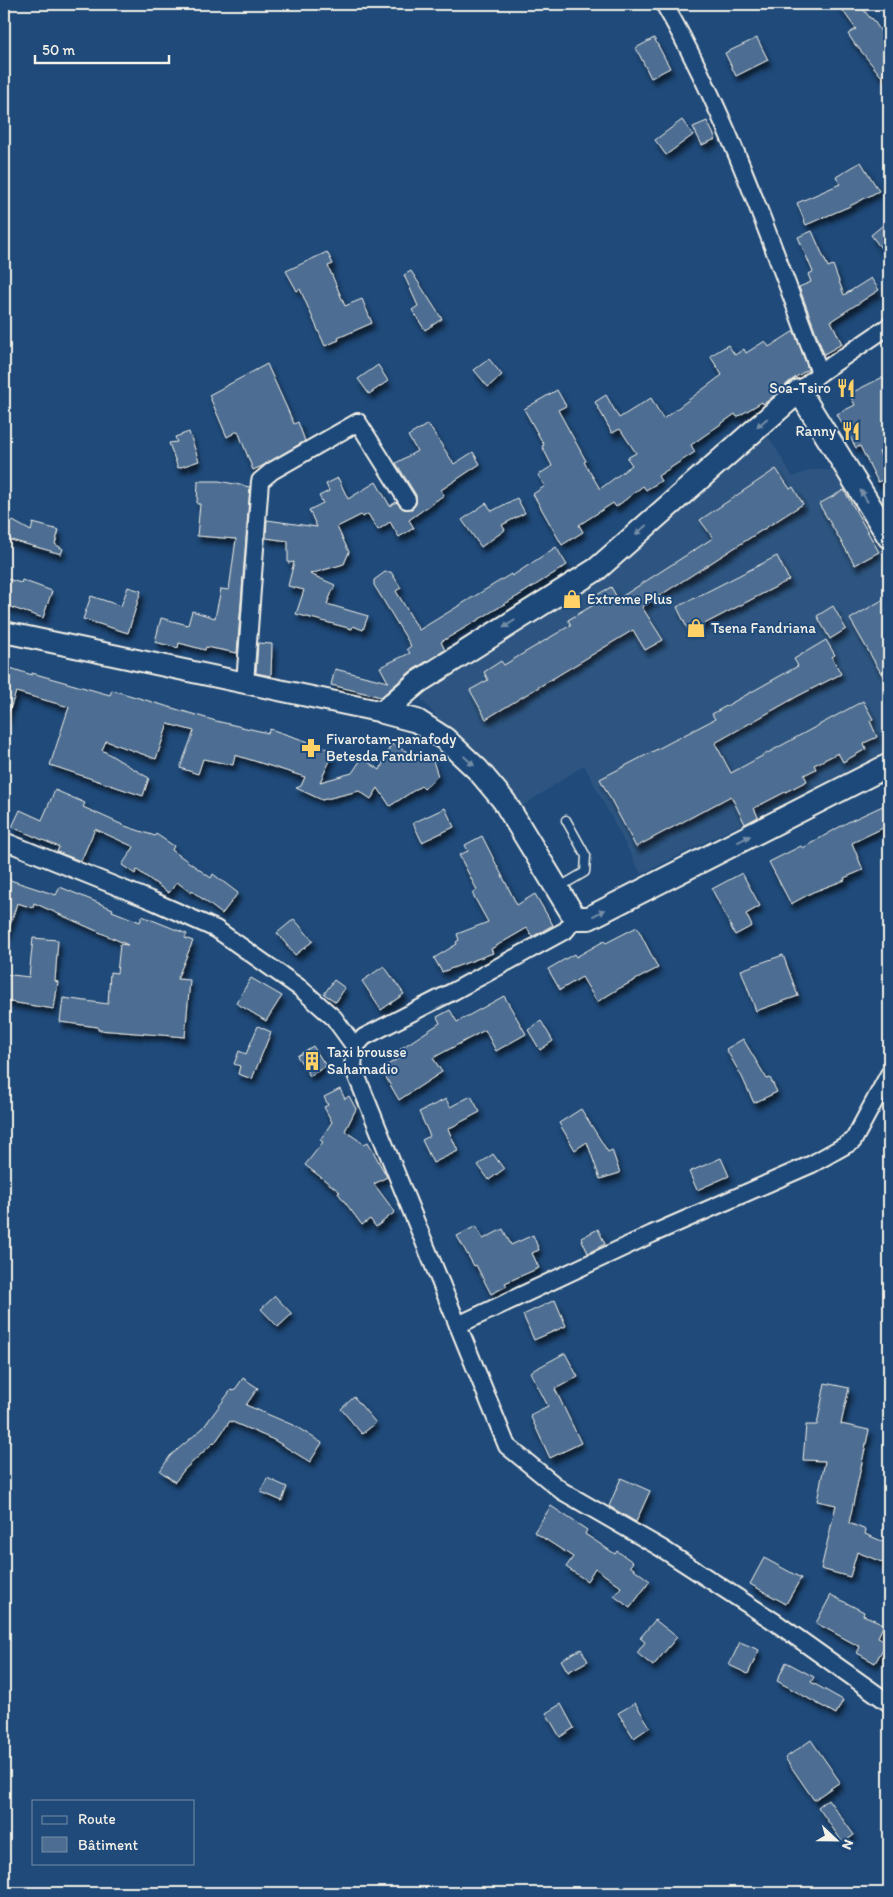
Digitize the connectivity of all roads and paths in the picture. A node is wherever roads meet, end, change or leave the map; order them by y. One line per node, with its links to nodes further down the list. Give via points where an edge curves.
1 (664, 4): 3 (street, via 685,41 728,136)
2 (889, 326): 3 (street)
3 (820, 373): 4 (street)
4 (799, 391): 6 (main road, one-way to 4); 9 (main road, one-way to 9, via 597,569 418,682)
5 (407, 500): 8 (street, via 358,422 260,481)
6 (889, 537)
7 (4, 632): 8 (street)
8 (245, 683): 9 (street)
9 (383, 712): 13 (main road, one-way to 13, via 417,720 446,739 478,770 504,801)
10 (889, 765): 14 (main road, one-way to 10, via 589,918)
11 (566, 820): 13 (lane, via 586,856 585,872)
12 (4, 840): 15 (street, via 216,929 300,988 334,1018)
13 (556, 889): 14 (main road)
14 (575, 918): 15 (street, via 566,930 364,1037)
15 (355, 1047): 17 (street, via 353,1066)
16 (889, 1074): 17 (street, via 853,1141 812,1164 652,1234)
17 (458, 1325): 18 (street, via 507,1446 562,1491 661,1548 775,1622)
18 (889, 1703)

